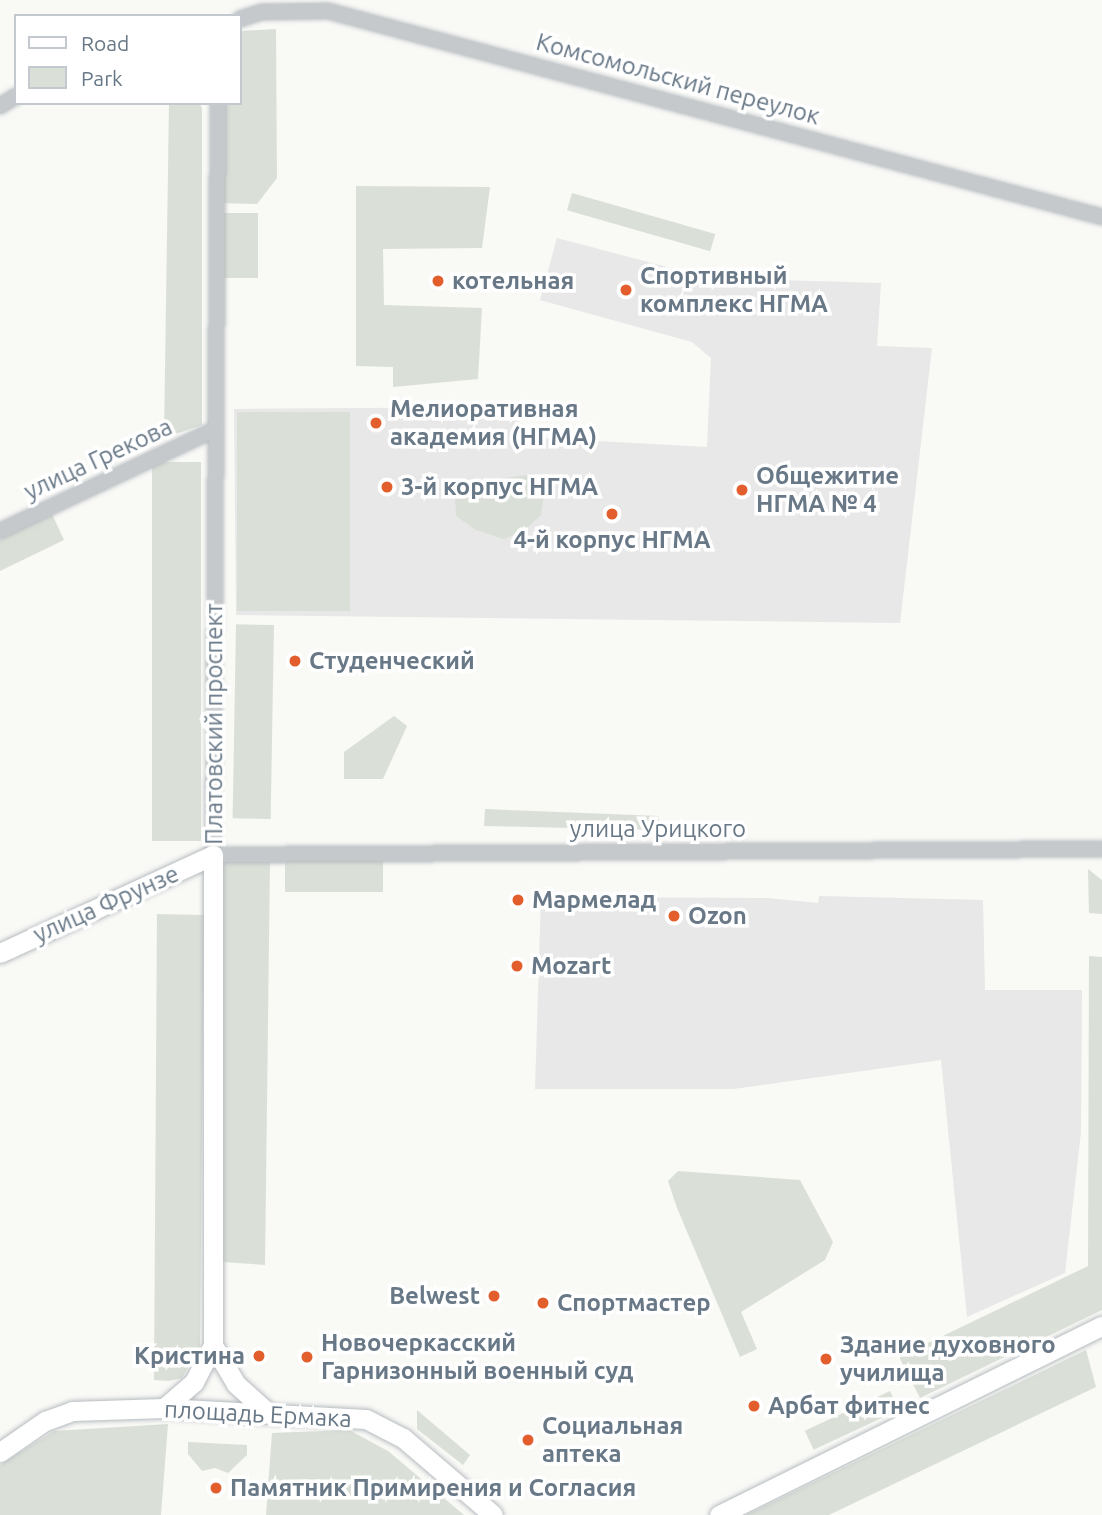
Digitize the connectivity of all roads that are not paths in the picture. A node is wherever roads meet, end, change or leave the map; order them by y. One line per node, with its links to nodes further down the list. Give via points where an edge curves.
1 (262, 6): 2 (street, Комсомольский переулок); 4 (street, Комсомольский переулок, via 328,11)
2 (242, 18)
3 (218, 105): 5 (street, Платовский проспект)
4 (1102, 217)
5 (216, 429): 6 (street, улица Грекова); 8 (street, Платовский проспект)
6 (0, 531)
7 (1102, 849): 8 (street, улица Урицкого)
8 (213, 855): 9 (street, улица Фрунзе); 11 (street, Платовский проспект)
9 (0, 953)
10 (1102, 1326): 16 (street)
11 (213, 1345): 12 (street, Платовский проспект, via 194,1382); 13 (street, via 236,1384)
12 (164, 1408): 13 (street, площадь Ермака); 14 (street, площадь Ермака, via 72,1411 45,1421)
13 (267, 1412): 15 (street, площадь Ермака, via 366,1419 384,1426)
14 (0, 1452)
15 (493, 1515)
16 (719, 1515)

